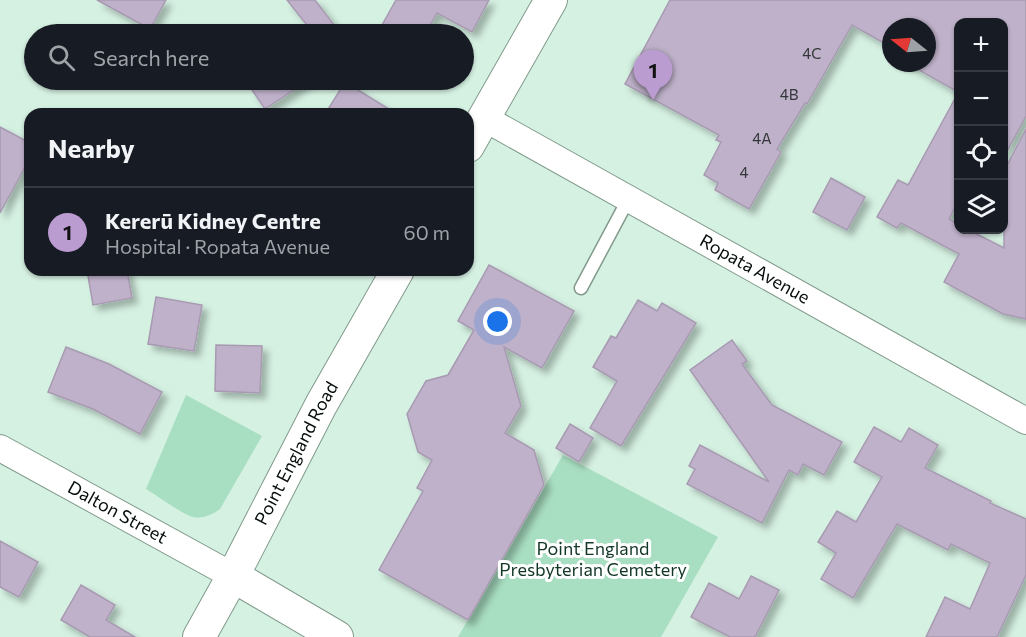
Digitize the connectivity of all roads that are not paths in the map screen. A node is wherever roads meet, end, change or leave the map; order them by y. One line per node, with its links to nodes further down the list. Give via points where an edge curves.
1 (551, 0): 2 (street)
2 (484, 118): 3 (street); 4 (street, Ropata Avenue)
3 (474, 136)
4 (629, 198): 6 (lane); 7 (street, Ropata Avenue)
5 (395, 276): 9 (street, Point England Road, via 321,405)
6 (581, 288)
7 (1026, 421)
8 (0, 448): 9 (street, Dalton Street)
9 (233, 576): 10 (street, Point England Road); 11 (street)
10 (199, 637)
11 (336, 637)

